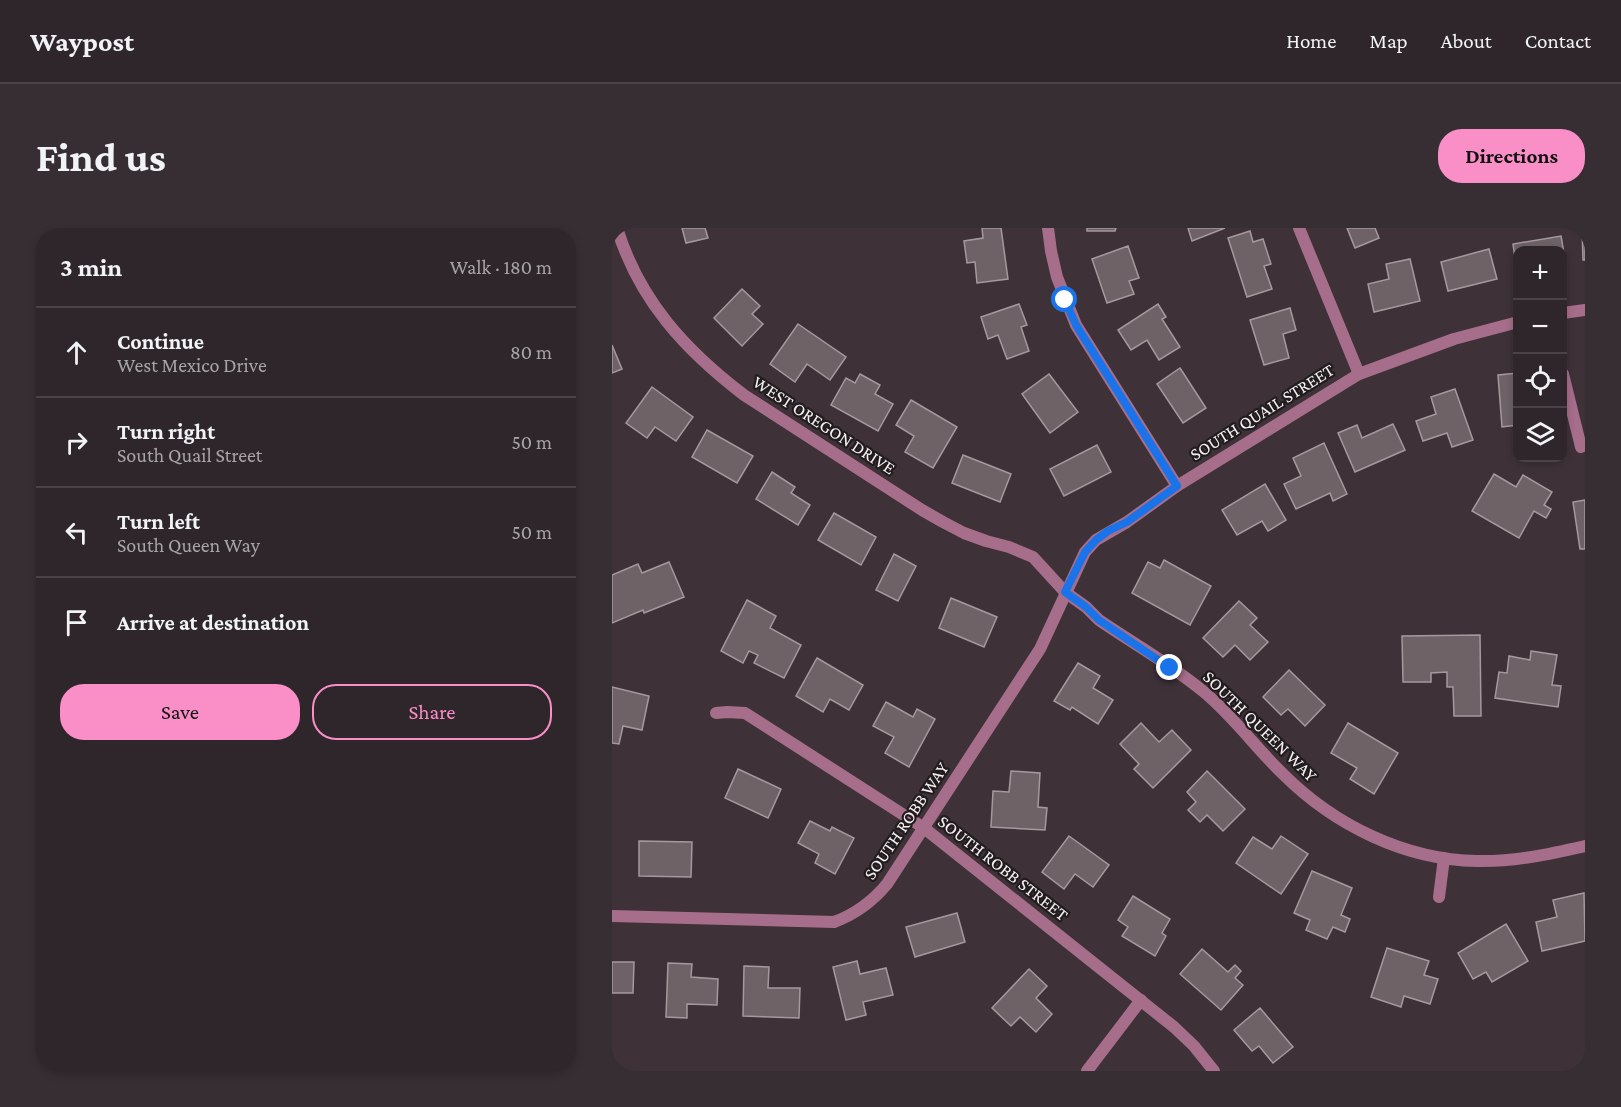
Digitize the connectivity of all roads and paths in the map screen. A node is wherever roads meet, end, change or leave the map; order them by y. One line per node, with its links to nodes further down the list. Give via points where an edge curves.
1 (617, 228): 11 (street, WEST OREGON DRIVE, via 651,302 682,341 721,377 922,510 964,533 1033,557)
2 (1048, 228): 10 (street, via 1057,277 1076,325)
3 (1299, 228): 7 (street)
4 (1585, 310): 5 (street)
5 (1567, 312)
6 (1513, 323): 7 (street, SOUTH QUAIL STREET, via 1454,339)
7 (1359, 374): 10 (street, SOUTH QUAIL STREET)
8 (1567, 390): 9 (street)
9 (1581, 447)
10 (1177, 486): 11 (street, SOUTH QUAIL STREET, via 1096,540 1085,552)
11 (1065, 592): 13 (street, SOUTH ROBB WAY, via 1040,649); 15 (street, SOUTH QUEEN WAY, via 1204,692 1282,774 1331,815 1392,844)
12 (716, 713): 13 (street, SOUTH ROBB STREET, via 745,714)
13 (924, 828): 17 (street, SOUTH ROBB WAY, via 876,898 855,914 834,922); 18 (street, SOUTH ROBB STREET)
14 (1585, 846): 15 (street, SOUTH QUEEN WAY, via 1505,861)
15 (1444, 858): 16 (street)
16 (1439, 897)
17 (612, 916)
18 (1140, 1000): 19 (street); 20 (street, SOUTH ROBB STREET, via 1194,1046)
19 (1087, 1071)
20 (1214, 1071)

